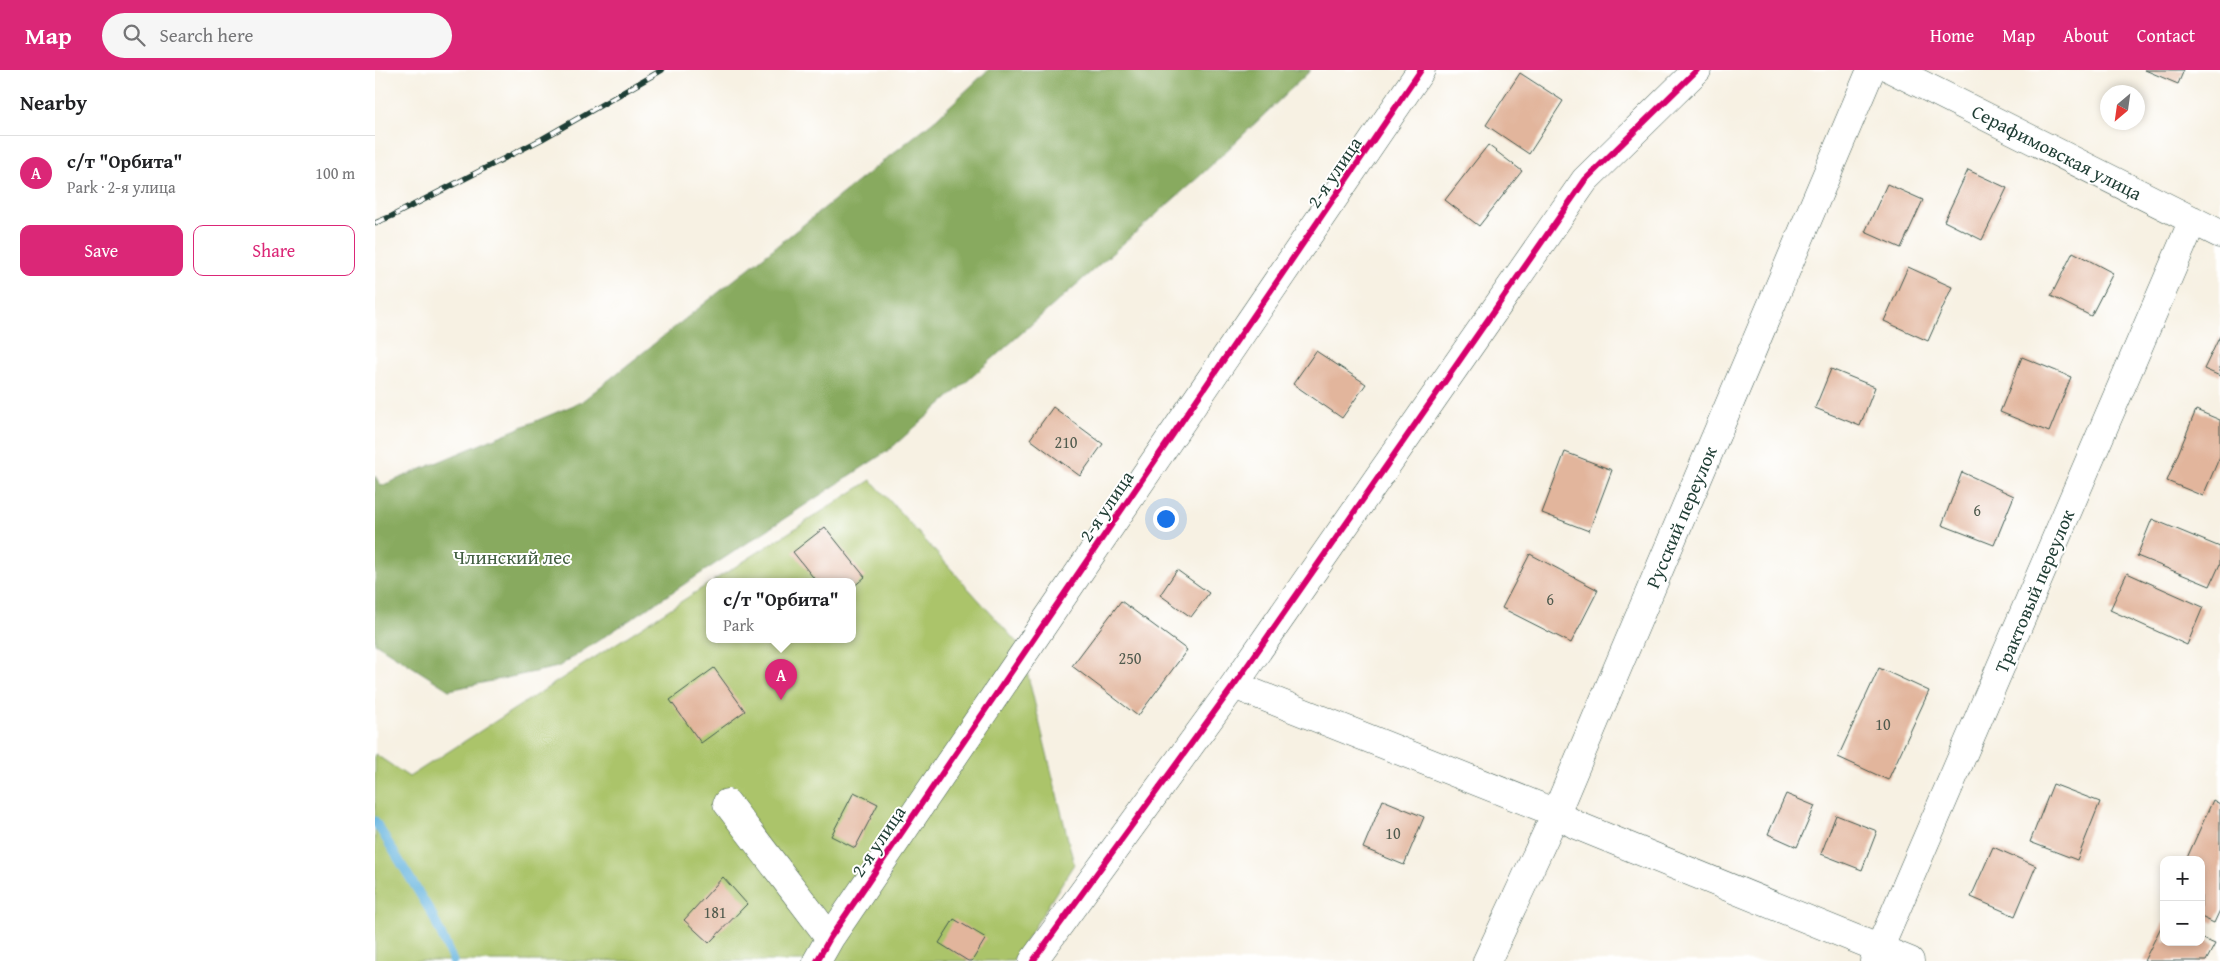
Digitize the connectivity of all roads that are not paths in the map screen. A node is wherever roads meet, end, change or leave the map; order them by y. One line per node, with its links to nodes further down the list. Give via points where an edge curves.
1 (1421, 70): 10 (street, 2-я улица)
2 (1697, 70): 7 (street, via 1585,180)
3 (1871, 70): 9 (street, Русский переулок)
4 (1893, 70): 5 (street, Серафимовская улица)
5 (2193, 220): 6 (street, Серафимовская улица); 11 (street, Трактовый переулок)
6 (2220, 234)
7 (1234, 685): 9 (street); 13 (street)
8 (727, 803): 10 (street)
9 (1556, 813): 11 (street, via 1576,825); 14 (street, Русский переулок)
10 (830, 938): 12 (street, 2-я улица)
11 (1877, 955): 15 (street)
12 (817, 961)
13 (1033, 961)
14 (1487, 961)
15 (1910, 961)

